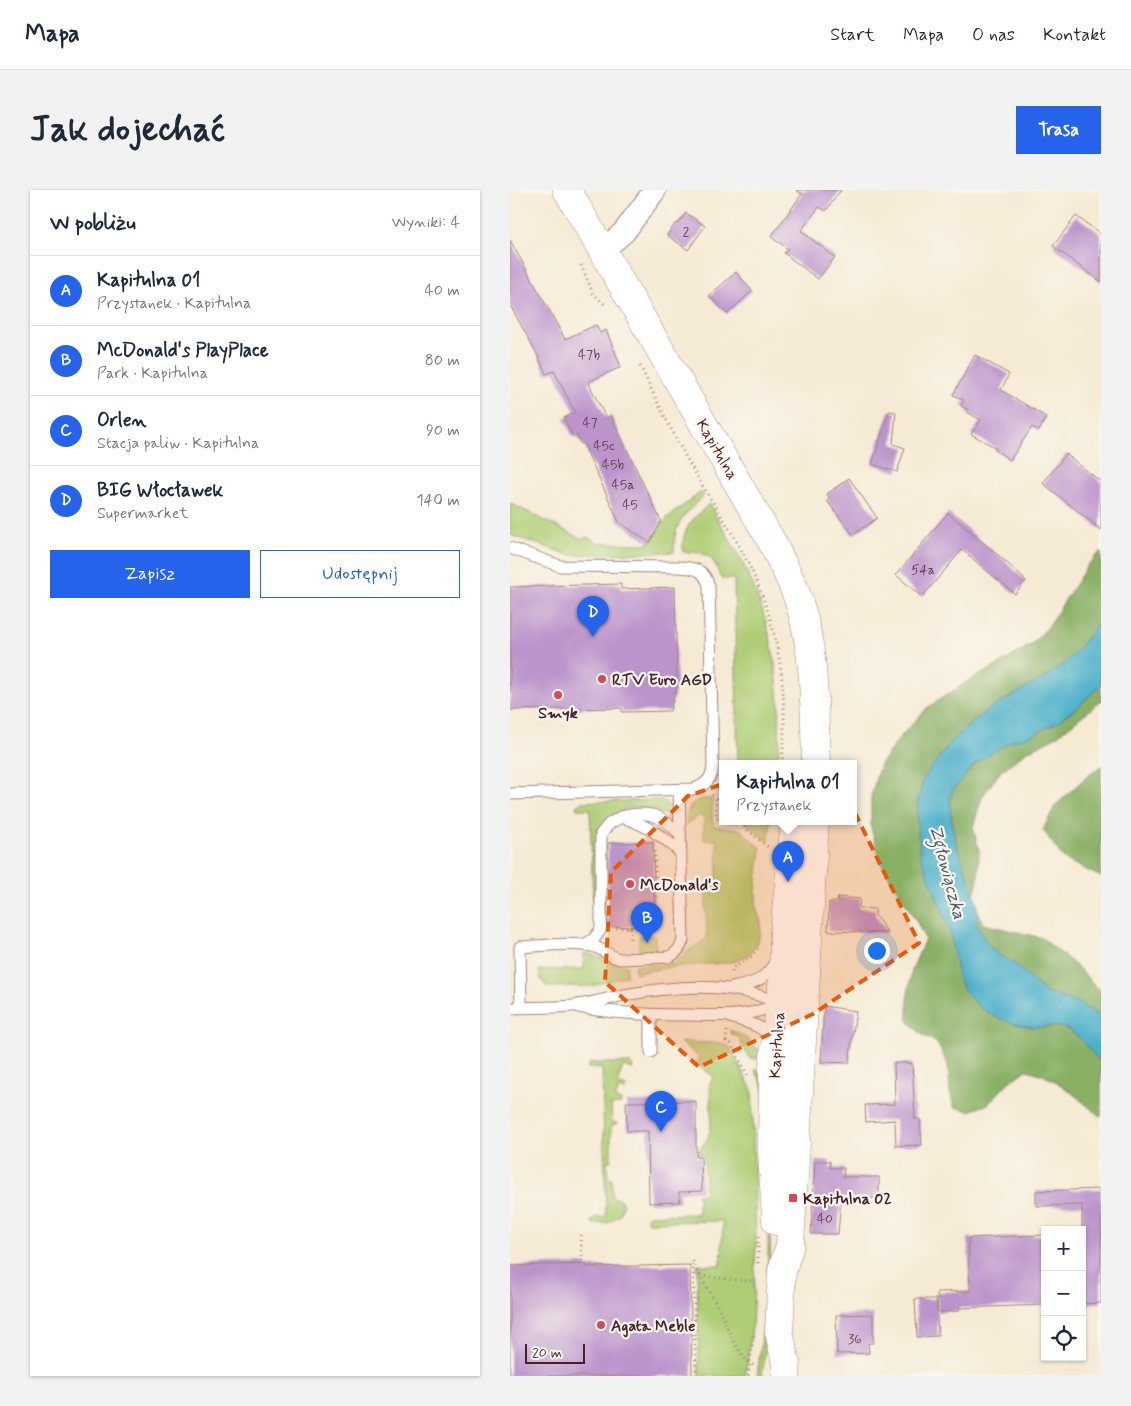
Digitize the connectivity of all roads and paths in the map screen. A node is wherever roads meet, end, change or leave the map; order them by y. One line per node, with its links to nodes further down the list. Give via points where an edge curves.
1 (567, 190): 3 (street, Kapitulna)
2 (655, 190): 3 (street, via 618,239)
3 (591, 256): 4 (path, via 593,293); 7 (street, Kapitulna, via 763,527 789,577 809,645)
4 (611, 312)
5 (636, 359): 8 (path, via 686,456 747,561 765,602 783,682)
6 (510, 548): 11 (lane, via 560,566 690,567 699,570 706,578 709,586 713,765 712,774)
7 (815, 727): 9 (street, Kapitulna); 10 (street, Kapitulna)
8 (782, 760)
9 (806, 760)
10 (816, 760)
11 (702, 786): 12 (lane); 15 (path, via 716,799)
12 (678, 790): 13 (lane); 19 (lane)
13 (510, 794)
14 (621, 817): 19 (lane, via 650,814); 21 (lane, via 643,825); 22 (lane, via 601,834)
15 (719, 822)
16 (742, 825): 20 (path)
17 (794, 825): 23 (street, Kapitulna)
18 (815, 825): 25 (street, Kapitulna)
19 (680, 834): 21 (lane)
20 (772, 851)
21 (681, 853): 22 (path, via 672,854 657,847 655,850 656,928); 24 (lane, via 683,940 678,951 668,957 621,959 599,948)
22 (600, 929): 24 (lane, via 594,939)
23 (784, 932): 26 (lane, via 778,957 768,974 755,983); 31 (street, Kapitulna, via 783,978)
24 (584, 945): 28 (lane, via 520,947)
25 (806, 974): 31 (lane, via 793,995); 34 (street, Kapitulna)
26 (731, 989): 27 (lane, via 661,990); 31 (lane, via 766,998)
27 (572, 1006): 28 (lane); 29 (lane)
28 (516, 1008)
29 (651, 1015): 30 (lane); 33 (lane)
30 (728, 1016): 31 (lane, via 761,1011); 32 (lane, via 761,1028 771,1038)
31 (787, 1016): 32 (street, Kapitulna); 34 (lane)
32 (774, 1050): 38 (street, Kapitulna, via 772,1150 776,1248)
33 (651, 1052)
34 (800, 1067): 38 (street, Kapitulna, via 790,1245)
35 (581, 1235): 36 (path)
36 (582, 1262)
37 (699, 1276): 38 (path); 40 (path, via 739,1349 749,1363); 41 (path, via 693,1261)
38 (773, 1276): 39 (street, Kapitulna)
39 (779, 1332): 40 (street, Kapitulna); 42 (street, Kapitulna)
40 (761, 1371)
41 (696, 1376)
42 (786, 1376)

